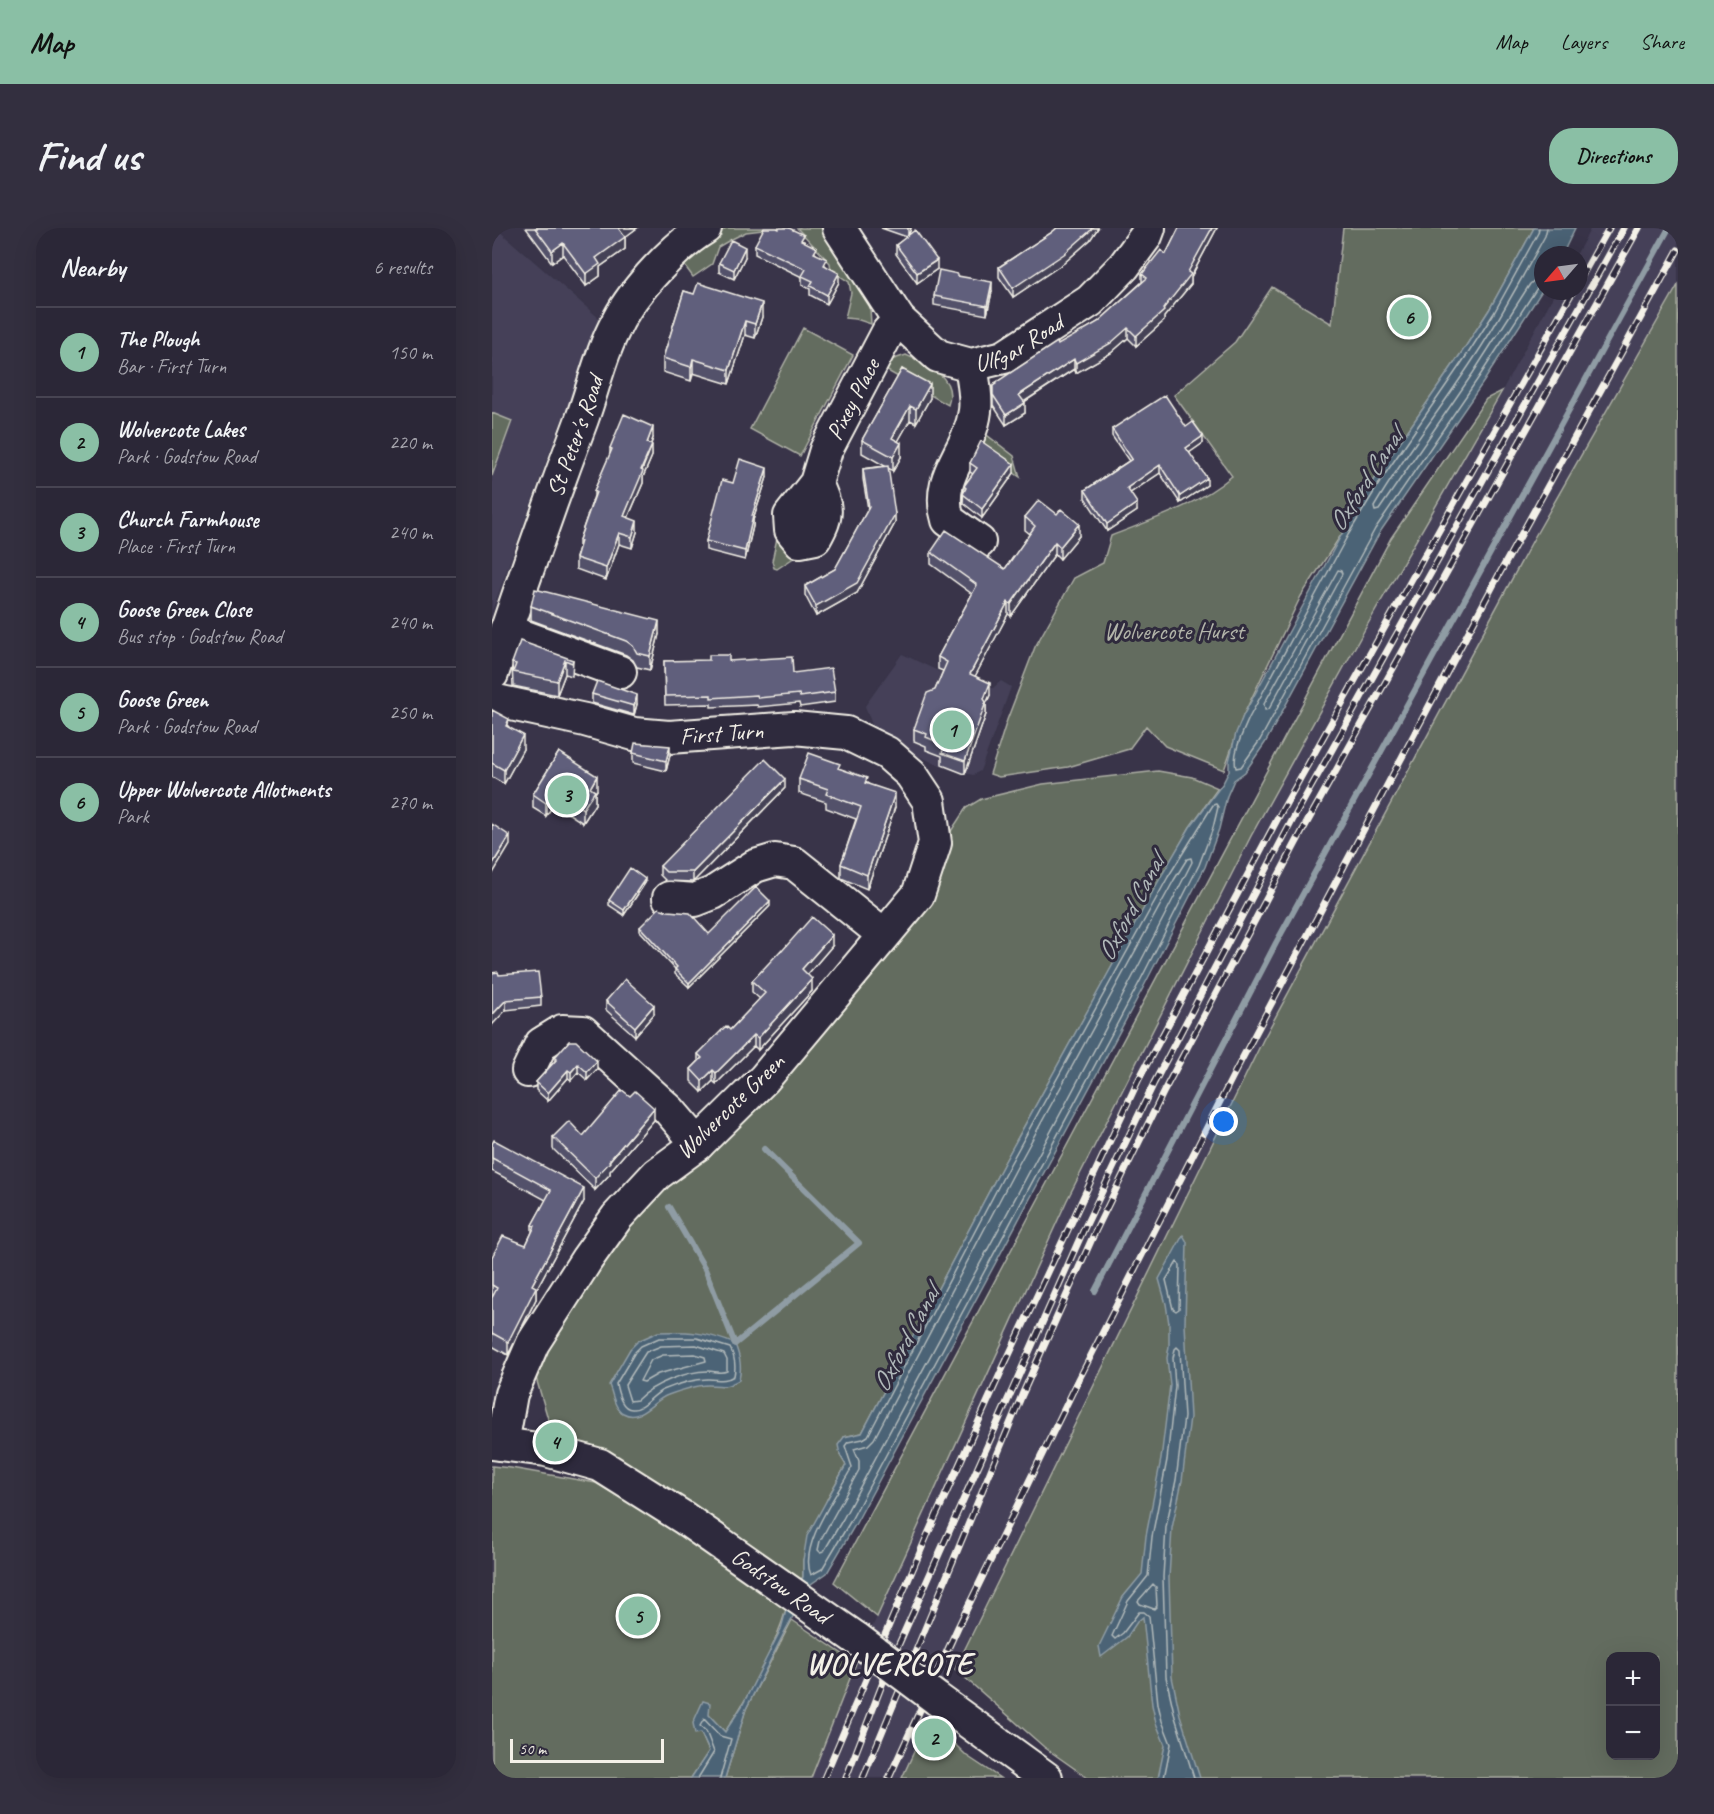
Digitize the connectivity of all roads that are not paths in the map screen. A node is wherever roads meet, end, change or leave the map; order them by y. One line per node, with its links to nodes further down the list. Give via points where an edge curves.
1 (705, 228): 8 (street, St Peter's Road, via 666,259 618,320)
2 (838, 228): 4 (street, Ulfgar Road)
3 (1149, 228): 5 (street, Ulfgar Road, via 1124,266 1090,301 1004,357)
4 (899, 320): 5 (street, Ulfgar Road, via 938,356); 6 (street, Pixey Place, via 888,332 826,450)
5 (971, 365): 7 (street, via 976,410 943,497 948,520)
6 (816, 483)
7 (979, 542)
8 (506, 630): 9 (street); 10 (street, St Peter's Road)
9 (620, 672)
10 (492, 674)
11 (492, 700): 12 (street, First Turn, via 634,734 669,737 794,728 846,733 887,753 911,774)
12 (929, 801): 14 (street, Wolvercote Green, via 935,843 918,895)
13 (669, 898): 14 (street, via 695,900 756,866 775,860 794,863)
14 (883, 934): 16 (street, Wolvercote Green, via 764,1079)
15 (528, 1071): 16 (street, via 541,1044 562,1031 583,1032 669,1110)
16 (698, 1144): 17 (street, Wolvercote Green, via 657,1174 617,1217 587,1259 533,1343 511,1394)
17 (497, 1444): 18 (street, Godstow Road, bridge, via 546,1450 600,1465 766,1574)
18 (1046, 1778)

